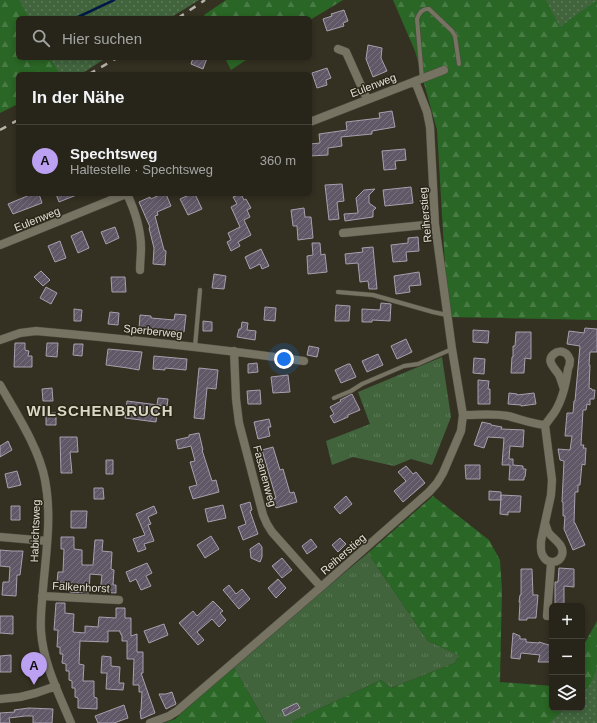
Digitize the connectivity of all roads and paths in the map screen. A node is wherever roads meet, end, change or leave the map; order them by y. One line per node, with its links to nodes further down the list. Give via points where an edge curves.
1 (338, 49): 5 (street, via 346,52)
2 (460, 64): 4 (lane, via 452,31 429,9 422,10 418,19)
3 (444, 70): 4 (street, Eulenweg)
4 (418, 80): 5 (street, Eulenweg); 9 (street, Reiherstieg, via 430,127)
5 (367, 99): 6 (street, Eulenweg)
6 (312, 121)
7 (121, 196): 11 (street, Eulenweg)
8 (127, 196): 12 (street, via 135,210 139,226)
9 (435, 224): 10 (street); 15 (street, Reiherstieg)
10 (343, 233)
11 (0, 245)
12 (140, 270)
13 (200, 290): 17 (lane)
14 (338, 292): 15 (lane, via 373,295)
15 (448, 315): 18 (street, Reiherstieg)
16 (0, 340): 17 (street, Sperberweg, via 36,331)
17 (195, 347): 19 (street, Sperberweg)
18 (452, 349): 23 (lane, via 418,364 404,366); 24 (street, Reiherstieg)
19 (234, 351): 20 (street, Sperberweg); 30 (street, Fasanenweg, via 239,423 263,515 272,532)
20 (304, 361)
21 (0, 385): 28 (street, Habichtsweg, via 40,461 48,498)
22 (564, 389): 25 (street, via 554,413)
23 (334, 398)
24 (463, 415): 25 (street, via 510,416); 30 (street, Reiherstieg, via 461,431 436,485)
25 (545, 425): 26 (street, via 552,480)
26 (545, 523): 29 (street, via 541,541 542,555); 29 (street, via 547,530 562,550 560,559)
27 (0, 537): 28 (street)
28 (47, 541): 31 (street, Habichtsweg)
29 (551, 563): 33 (street)
30 (321, 587): 37 (street, Reiherstieg, via 177,711)
31 (42, 596): 32 (street, Falkenhorst); 34 (street, Habichtsweg, via 42,645)
32 (119, 600)
33 (547, 616)
34 (56, 686): 35 (street, via 20,697); 36 (street, Habichtsweg)
35 (0, 699)
36 (71, 723)
37 (150, 723)

